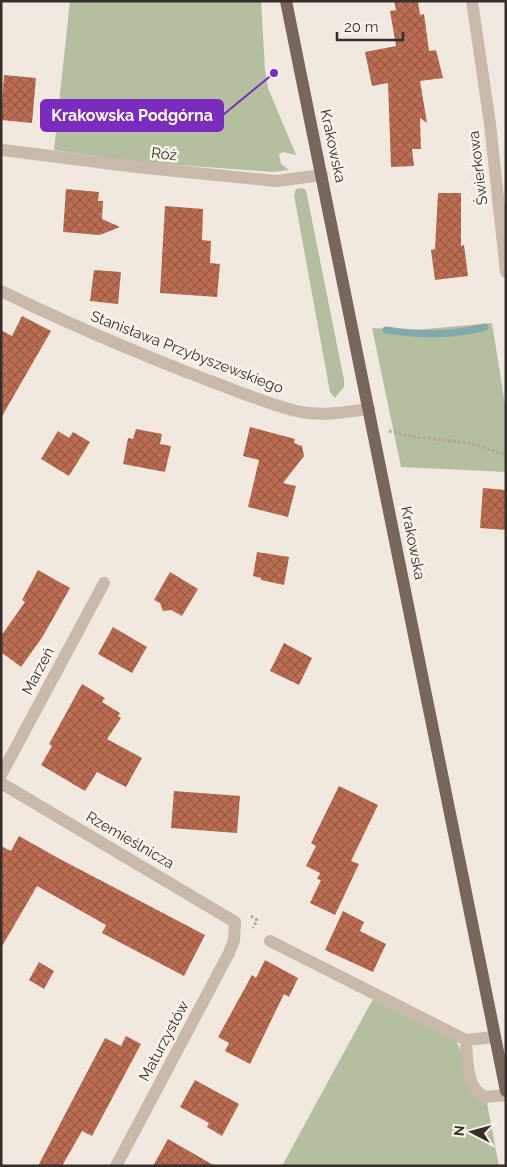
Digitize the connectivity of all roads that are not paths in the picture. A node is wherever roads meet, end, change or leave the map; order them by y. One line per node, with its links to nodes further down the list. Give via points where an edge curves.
1 (286, 1): 4 (main road, Krakowska)
2 (472, 1): 5 (street, Świerkowa)
3 (3, 150): 4 (street, Róż, via 276,181)
4 (322, 175): 7 (main road, Krakowska)
5 (506, 272)
6 (1, 291): 7 (street, Stanisława Przybyszewskiego, via 148,358 270,403 302,412 332,414)
7 (369, 409): 13 (main road, Krakowska)
8 (104, 583): 9 (street, Marzeń)
9 (1, 775)
10 (1, 783): 11 (street, Rzemieślnicza, via 227,916 234,922)
11 (236, 930): 17 (street, Maturzystów, via 229,953)
12 (270, 941): 14 (street)
13 (495, 1038): 14 (street); 15 (main road, Krakowska)
14 (466, 1040): 16 (street, via 471,1080 476,1090 486,1097)
15 (506, 1091)
16 (506, 1095)
17 (116, 1166)

